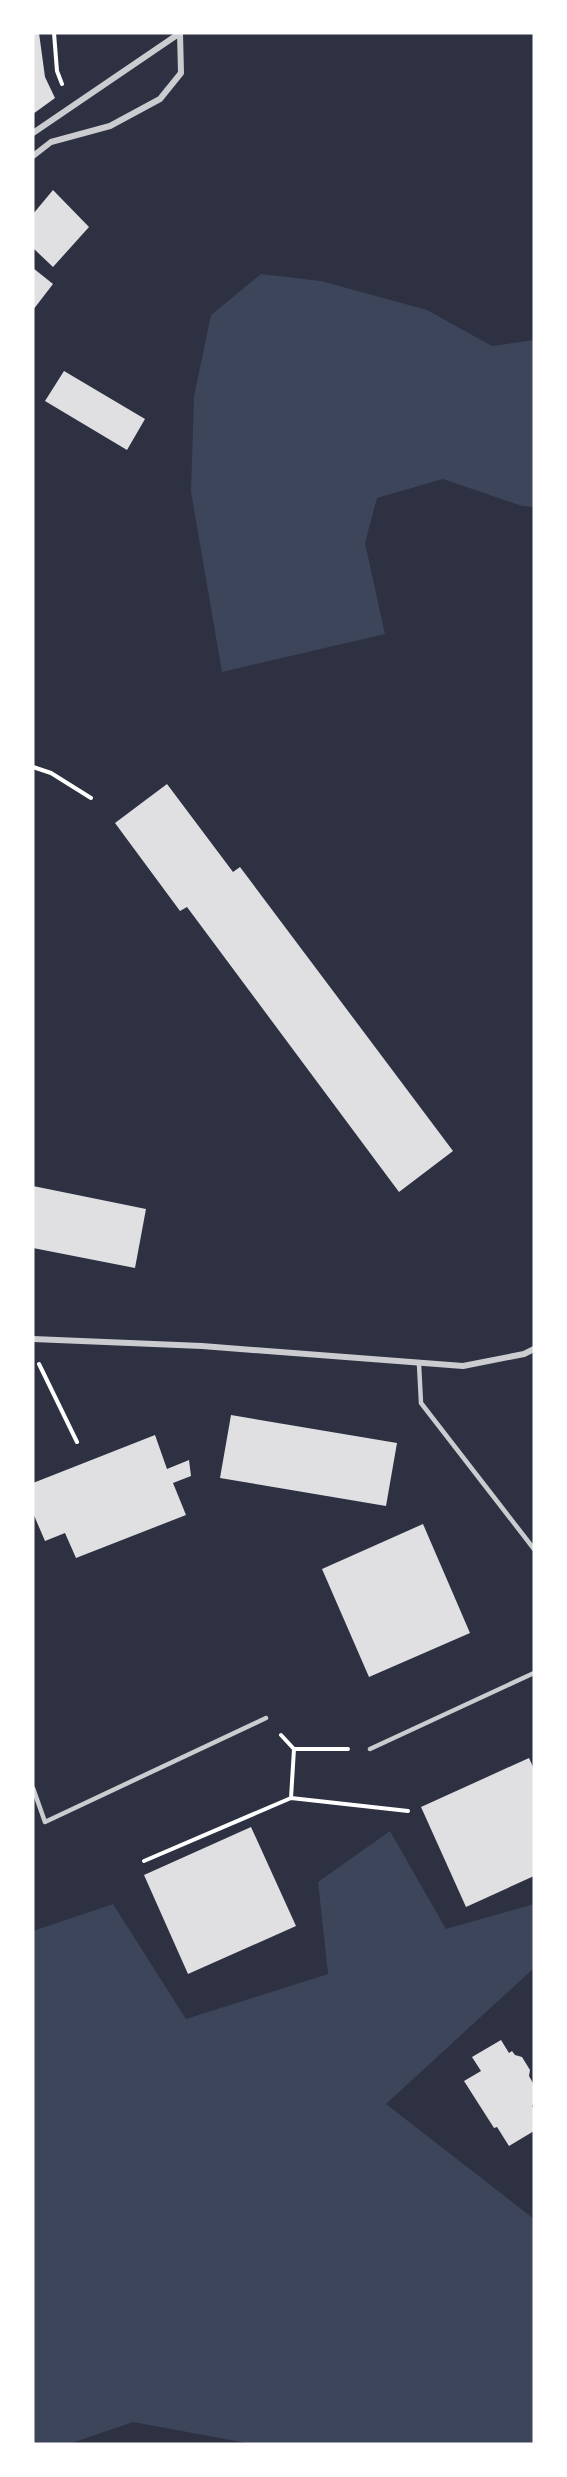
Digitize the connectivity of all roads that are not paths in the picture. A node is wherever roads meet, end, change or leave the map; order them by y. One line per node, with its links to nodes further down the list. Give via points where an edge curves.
1 (180, 33): 2 (street); 3 (street, via 181,73 160,99 110,126 51,142)
2 (33, 133)
3 (33, 156)
4 (33, 1339): 6 (street, via 202,1346)
5 (534, 1349): 6 (street, via 463,1366)
6 (419, 1364): 7 (lane, via 421,1403)
7 (534, 1549)
8 (534, 1673): 10 (lane)
9 (266, 1719): 11 (lane, via 45,1822)
10 (370, 1749)
11 (33, 1788)

